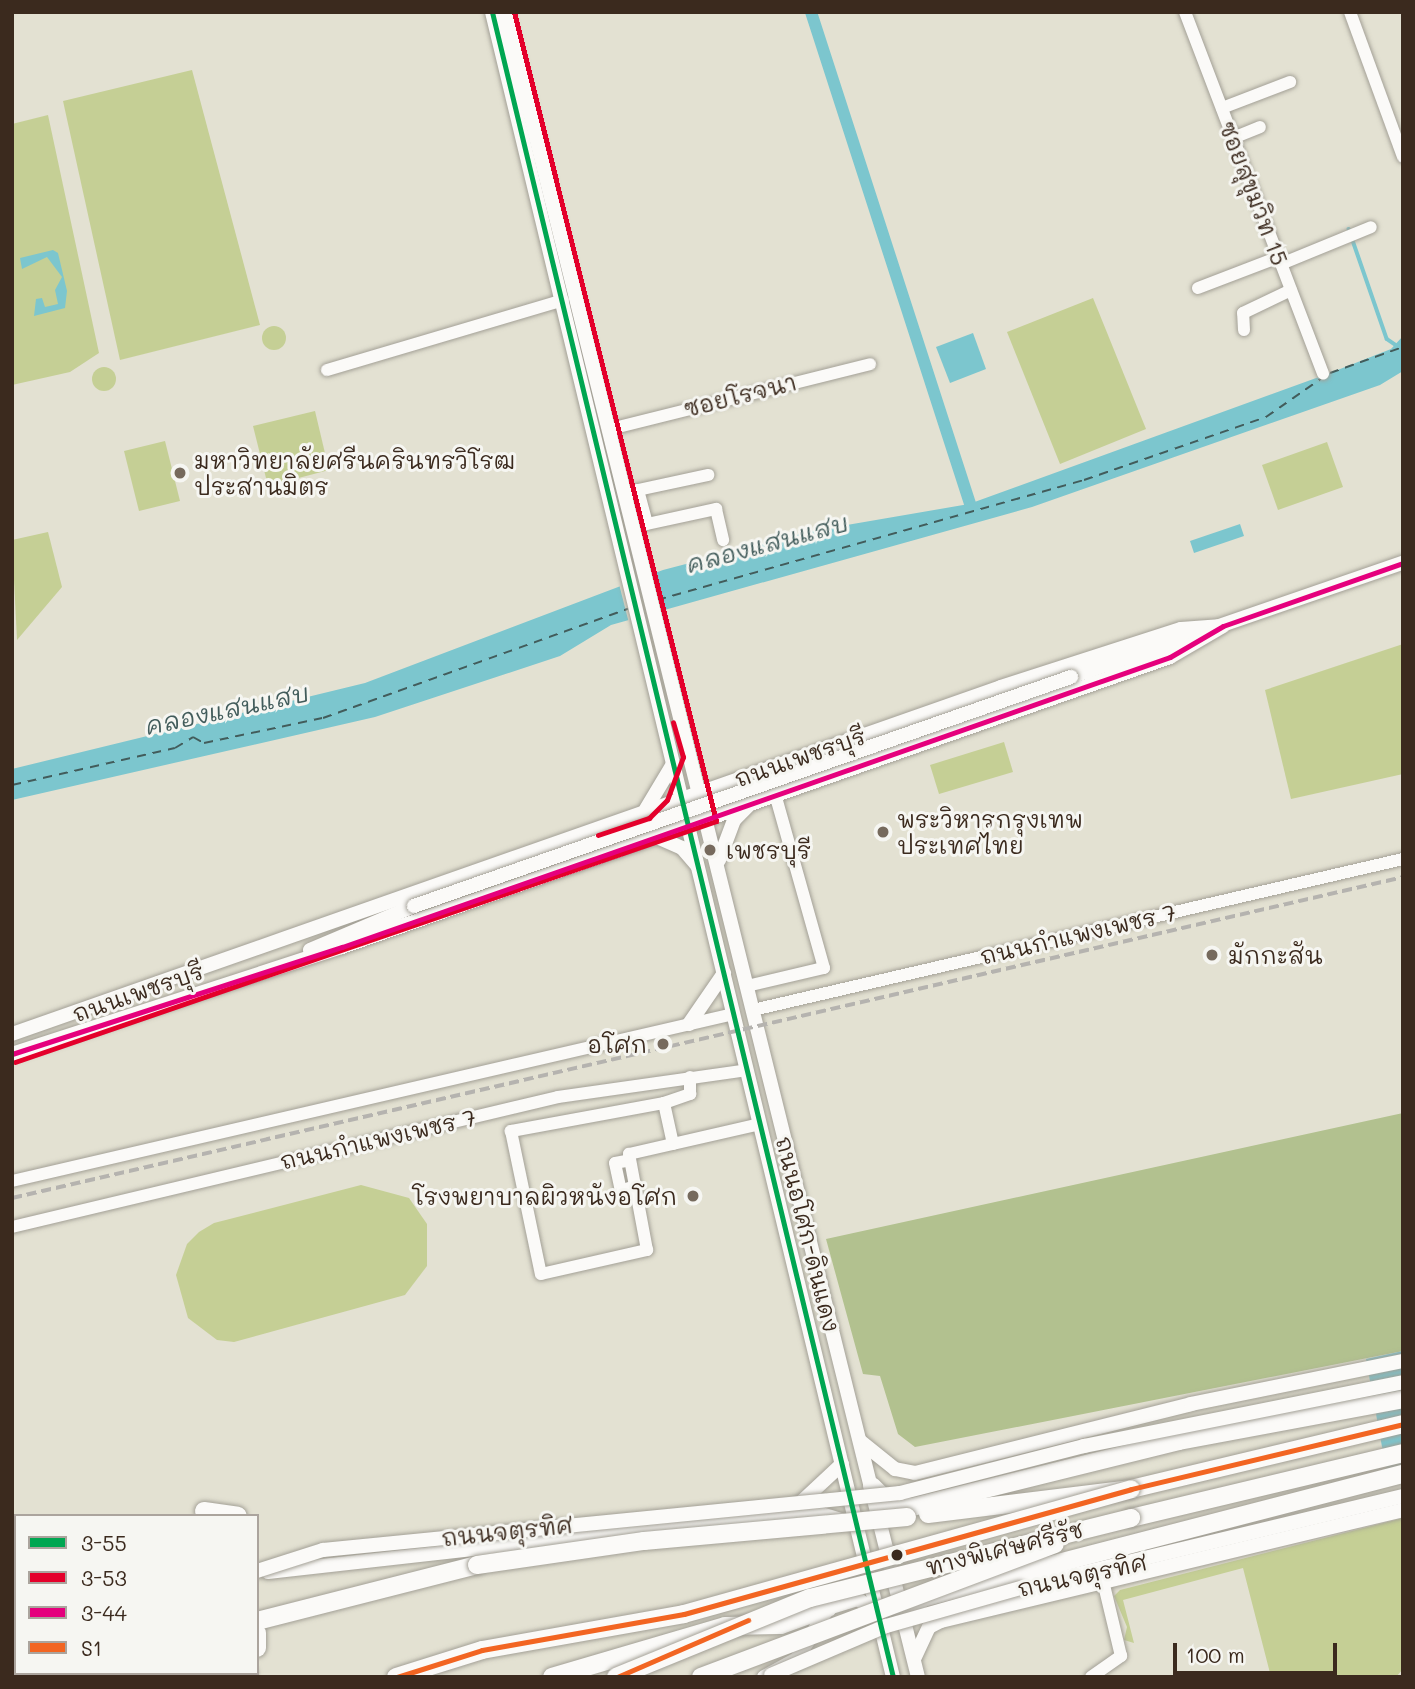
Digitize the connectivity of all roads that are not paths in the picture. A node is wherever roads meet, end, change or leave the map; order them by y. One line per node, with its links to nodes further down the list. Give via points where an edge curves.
1 (492, 12): 14 (main road, ถนนอโศก-ดินแดง)
2 (505, 12): 19 (main road, ถนนอโศก-ดินแดง)
3 (1185, 12): 6 (street, ซอยสุขุมวิท 15)
4 (1350, 12): 9 (street)
5 (1290, 82): 6 (street)
6 (1222, 108): 8 (street, ซอยสุขุมวิท 15)
7 (1260, 127): 8 (street)
8 (1233, 138): 11 (street, ซอยสุขุมวิท 15)
9 (1403, 157)
10 (1371, 227): 11 (street)
11 (1280, 260): 12 (street); 13 (street, ซอยสุขุมวิท 15)
12 (1198, 288)
13 (1291, 290): 15 (street, via 1243,313); 18 (street, ซอยสุขุมวิท 15)
14 (563, 300): 17 (street); 26 (main road, ถนนอโศก-ดินแดง)
15 (1244, 330)
16 (870, 363): 19 (street, ซอยโรจนา)
17 (327, 370)
18 (1323, 373)
19 (610, 429): 21 (main road, ถนนอโศก-ดินแดง)
20 (708, 475): 21 (street)
21 (632, 492): 22 (street, via 647,524 716,509); 27 (main road, ถนนอโศก-ดินแดง, via 632,510)
22 (723, 540)
23 (1403, 563): 24 (main road, ถนนเพชรบุรี)
24 (1223, 626): 25 (main road, ถนนเพชรบุรี, via 1149,638); 29 (main road, ถนนเพชรบุรี, via 1170,657); 43 (main road, ถนนเพชรบุรี, bridge)
25 (815, 753): 28 (main road, ถนนเพชรบุรี); 29 (main road, via 806,766)
26 (674, 757): 32 (main road, ถนนอโศก-ดินแดง); 34 (main road, via 670,779)
27 (693, 757): 28 (main road, via 716,778); 30 (main road, ถนนอโศก-ดินแดง)
28 (746, 777): 30 (main road, ถนนเพชรบุรี)
29 (821, 779): 31 (main road, ถนนเพชรบุรี)
30 (701, 791): 32 (main road, ถนนเพชรบุรี); 35 (main road, ถนนอโศก-ดินแดง)
31 (775, 794): 33 (main road, ถนนเพชรบุรี); 47 (street, via 824,968)
32 (682, 797): 34 (main road, ถนนเพชรบุรี); 36 (main road, ถนนอโศก-ดินแดง)
33 (753, 802): 35 (main road, ถนนเพชรบุรี); 40 (main road, via 734,820)
34 (645, 810): 38 (main road, ถนนเพชรบุรี)
35 (708, 817): 36 (main road, ถนนเพชรบุรี); 40 (main road, ถนนอโศก-ดินแดง)
36 (690, 823): 37 (main road, ถนนเพชรบุรี); 42 (main road, ถนนอโศก-ดินแดง)
37 (655, 836): 41 (main road, ถนนเพชรบุรี); 42 (main road, via 682,848)
38 (565, 838): 41 (main road, via 581,850); 44 (main road, ถนนเพชรบุรี, via 358,910)
39 (1403, 859): 48 (street, ถนนกำแพงเพชร 7)
40 (718, 862): 47 (main road, ถนนอโศก-ดินแดง)
41 (575, 864): 45 (main road, ถนนเพชรบุรี)
42 (703, 883): 46 (main road, ถนนอโศก-ดินแดง)
43 (335, 937): 44 (main road, ถนนเพชรบุรี); 45 (main road, ถนนเพชรบุรี)
44 (263, 950): 51 (main road, ถนนเพชรบุรี)
45 (271, 970): 52 (main road, ถนนเพชรบุรี)
46 (724, 973): 49 (main road, ถนนอโศก-ดินแดง); 50 (main road)
47 (747, 986): 48 (main road, ถนนอโศก-ดินแดง)
48 (753, 1010): 64 (main road, ถนนอโศก-ดินแดง)
49 (733, 1014): 50 (street, ถนนกำแพงเพชร 7); 53 (main road, ถนนอโศก-ดินแดง)
50 (689, 1024): 58 (street, ถนนกำแพงเพชร 7)
51 (12, 1034)
52 (12, 1054)
53 (747, 1070): 54 (street, ถนนกำแพงเพชร 7); 56 (main road, ถนนอโศก-ดินแดง)
54 (690, 1077): 55 (street, via 690,1094); 59 (street, ถนนกำแพงเพชร 7, via 416,1128)
55 (664, 1103): 57 (street); 57 (street, via 511,1131 541,1274 647,1250 626,1161 629,1154)
56 (760, 1124): 57 (street); 66 (main road, ถนนอโศก-ดินแดง)
57 (673, 1144)
58 (12, 1181)
59 (12, 1227)
60 (1403, 1361): 64 (main road, via 915,1473 895,1469)
61 (1403, 1382): 77 (main road, ถนนจตุรทิศ, bridge, via 1084,1446 900,1493 323,1550)
62 (1403, 1399): 68 (highway, via 1179,1441 912,1507 890,1504)
63 (1403, 1424): 69 (highway, ทางพิเศษศรีรัช)
64 (860, 1441): 68 (main road, ถนนอโศก-ดินแดง)
65 (1403, 1453): 75 (highway, ทางพิเศษศรีรัช)
66 (842, 1464): 74 (main road); 76 (main road, ถนนอโศก-ดินแดง)
67 (1403, 1474): 82 (highway, via 923,1598)
68 (872, 1486): 82 (main road, ถนนอโศก-ดินแดง)
69 (1131, 1489): 83 (highway, bridge, via 477,1565); 85 (highway, ทางพิเศษศรีรัช, bridge, via 684,1614 482,1650)
70 (1403, 1496): 89 (main road, ถนนจตุรทิศ, bridge, via 904,1620)
71 (1403, 1510): 79 (main road)
72 (204, 1511): 73 (highway)
73 (224, 1514)
74 (786, 1514): 76 (main road, ถนนจตุรทิศ, via 818,1513); 78 (main road, ถนนจตุรทิศ, via 412,1551)
75 (1131, 1518): 87 (highway, ทางพิเศษศรีรัช, bridge, via 810,1598); 88 (highway, bridge)
76 (857, 1524): 81 (main road, ถนนอโศก-ดินแดง)
77 (259, 1571)
78 (259, 1572)
79 (1104, 1585): 84 (main road, via 941,1620 929,1628); 92 (street, via 1121,1657)
80 (828, 1608): 81 (main road, via 858,1599); 86 (highway, via 781,1625 725,1626); 89 (main road, ถนนจตุรทิศ, via 797,1659)
81 (878, 1615): 90 (main road, ถนนอโศก-ดินแดง)
82 (903, 1616): 84 (main road, ถนนอโศก-ดินแดง)
83 (259, 1624)
84 (914, 1660): 91 (main road, ถนนอโศก-ดินแดง)
85 (396, 1677)
86 (551, 1677)
87 (616, 1677)
88 (701, 1677)
89 (766, 1677)
90 (893, 1677)
91 (918, 1677)
92 (1091, 1677)

